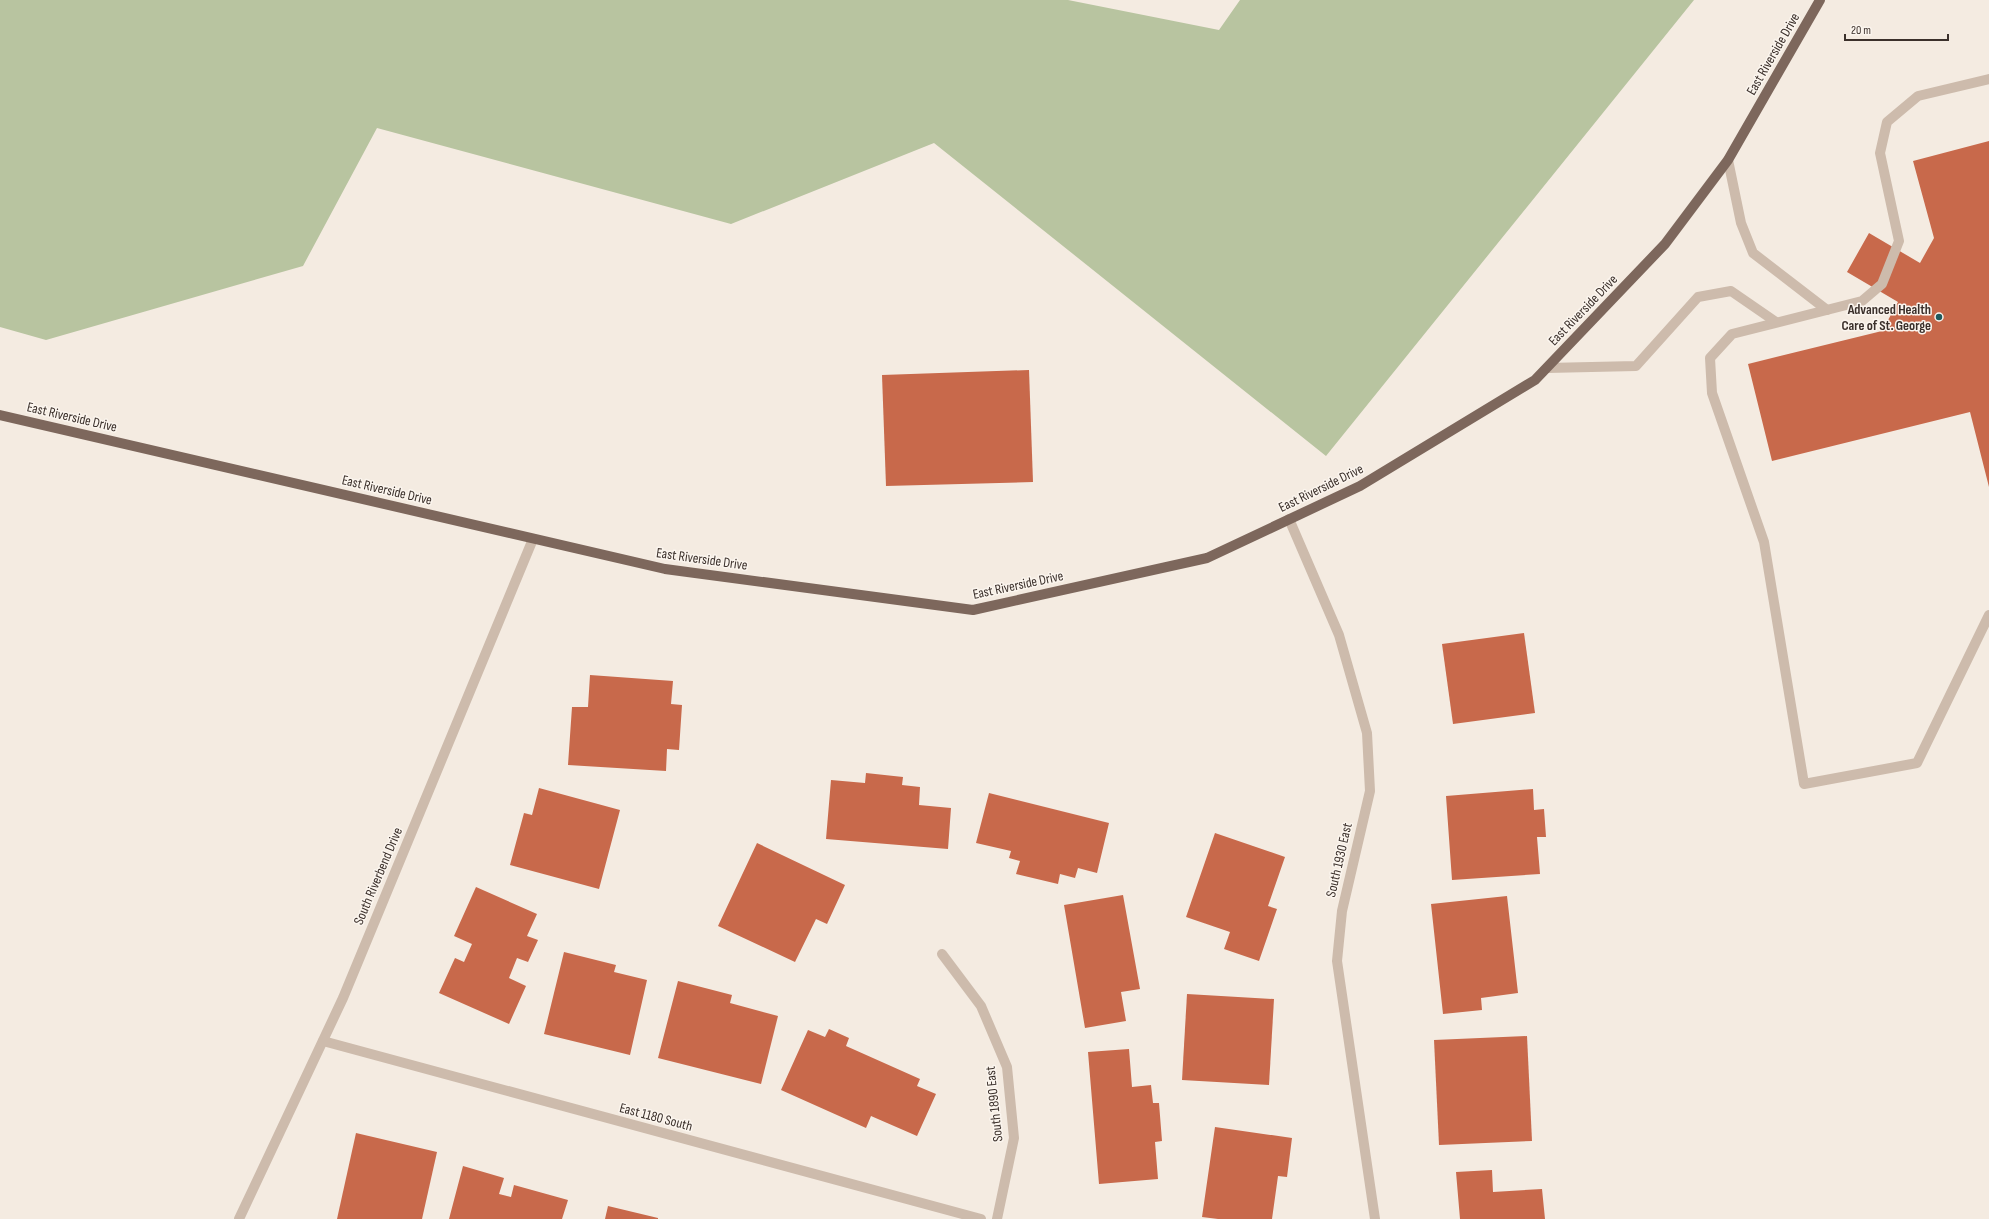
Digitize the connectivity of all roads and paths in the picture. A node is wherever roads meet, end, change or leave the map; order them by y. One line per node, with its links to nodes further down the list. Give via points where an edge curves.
1 (1820, 0): 3 (main road, East Riverside Drive)
2 (1989, 79): 4 (street, via 1918,96 1887,122 1880,153 1899,241 1882,284 1862,301)
3 (1728, 160): 4 (street, via 1741,223 1753,253); 6 (main road, East Riverside Drive, via 1665,244)
4 (1827, 310): 5 (street)
5 (1776, 322): 6 (street, via 1731,291 1698,297 1636,366); 10 (street, via 1732,334 1710,358 1712,393 1764,542 1804,784 1917,763)
6 (1547, 368): 8 (main road, East Riverside Drive, via 1535,380 1360,486)
7 (0, 415): 9 (main road, East Riverside Drive)
8 (1289, 520): 9 (main road, East Riverside Drive, via 1207,558 974,610 665,569); 16 (street, South 1930 East, via 1340,635 1367,733 1370,791 1342,911 1337,961)
9 (533, 539): 12 (street, South Riverbend Drive)
10 (1989, 615)
11 (942, 954): 15 (street, South 1890 East, via 981,1006 1007,1066 1014,1138)
12 (323, 1041): 13 (street, South Riverbend Drive); 14 (street, East 1180 South)
13 (239, 1219)
14 (981, 1219)
15 (997, 1219)
16 (1375, 1219)

